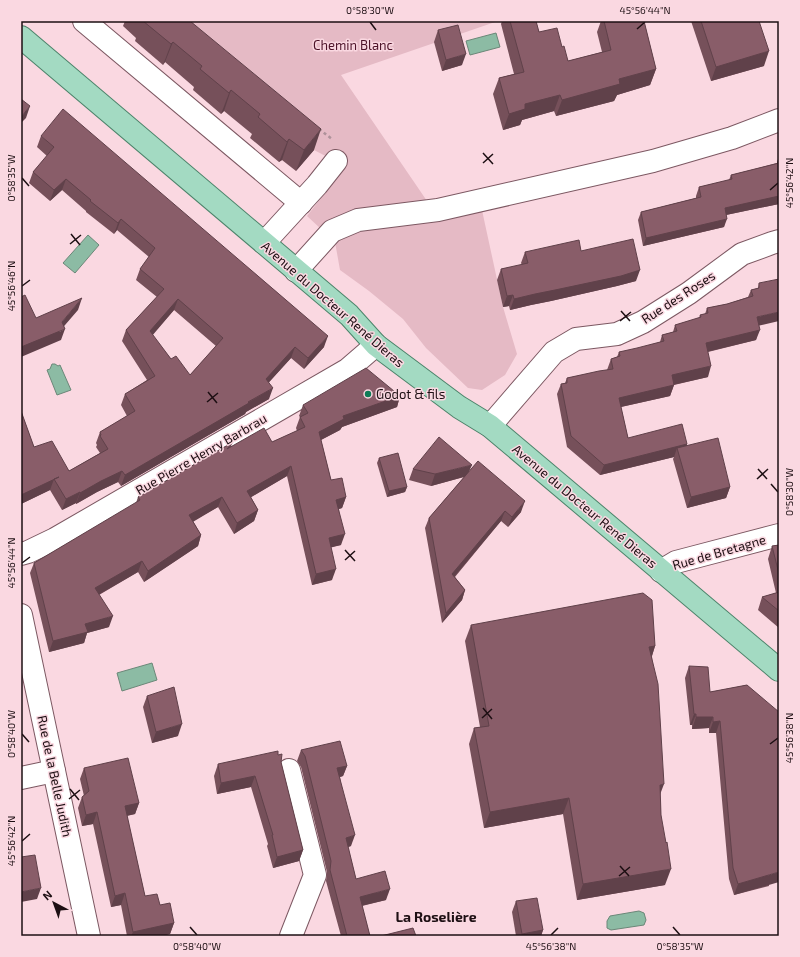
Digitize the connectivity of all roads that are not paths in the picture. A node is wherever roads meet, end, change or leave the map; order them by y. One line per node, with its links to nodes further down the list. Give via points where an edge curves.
1 (84, 21): 5 (street)
2 (21, 37): 7 (main road, Avenue du Docteur René Dieras)
3 (779, 120): 8 (street, via 732,138 653,161 438,210 358,220 332,231)
4 (336, 161): 5 (street)
5 (301, 203): 7 (street)
6 (779, 241): 10 (street, Rue des Roses, via 742,254 689,293 643,322 616,334 576,339 554,352)
7 (264, 244): 8 (main road, Avenue du Docteur René Dieras)
8 (296, 271): 9 (main road, Avenue du Docteur René Dieras, via 349,315)
9 (376, 345): 10 (main road, Avenue du Docteur René Dieras, via 459,407); 12 (street, Rue Pierre Henry Barbrau, via 347,370 56,539)
10 (490, 426): 13 (main road, Avenue du Docteur René Dieras)
11 (779, 535): 13 (street, Rue de Bretagne, via 676,562)
12 (21, 554)
13 (661, 571): 15 (main road, Avenue du Docteur René Dieras)
14 (21, 615): 17 (street, Rue de la Belle Judith)
15 (779, 670)
16 (289, 770): 20 (street, via 315,875)
17 (54, 771): 18 (street); 19 (street, Rue de la Belle Judith)
18 (21, 778)
19 (89, 936)
20 (291, 936)

